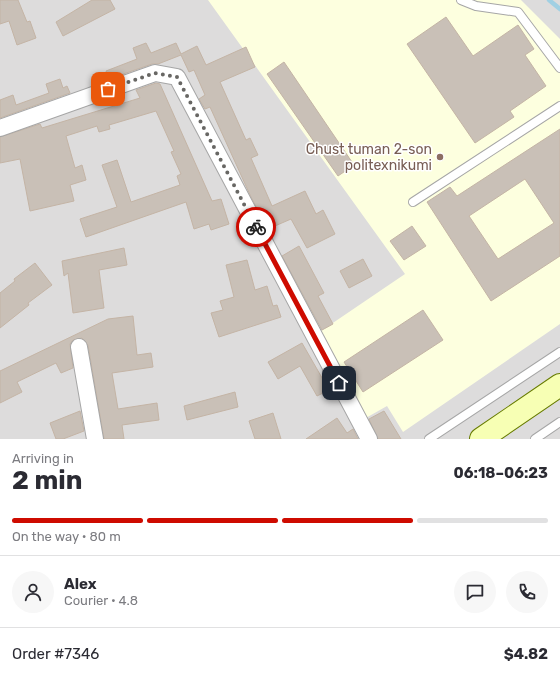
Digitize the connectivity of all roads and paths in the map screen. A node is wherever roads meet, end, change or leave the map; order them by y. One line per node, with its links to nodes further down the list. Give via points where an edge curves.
1 (461, 0): 2 (lane, via 476,6 518,12)
2 (560, 68)
3 (560, 106): 5 (lane)
4 (0, 128): 11 (street, via 155,73 177,77)
5 (413, 202)
6 (79, 347): 10 (street)
7 (560, 352): 12 (lane)
8 (560, 385): 13 (main road)
9 (560, 422): 14 (lane)
10 (95, 439)
11 (369, 439)
12 (429, 439)
13 (481, 439)
14 (535, 439)

